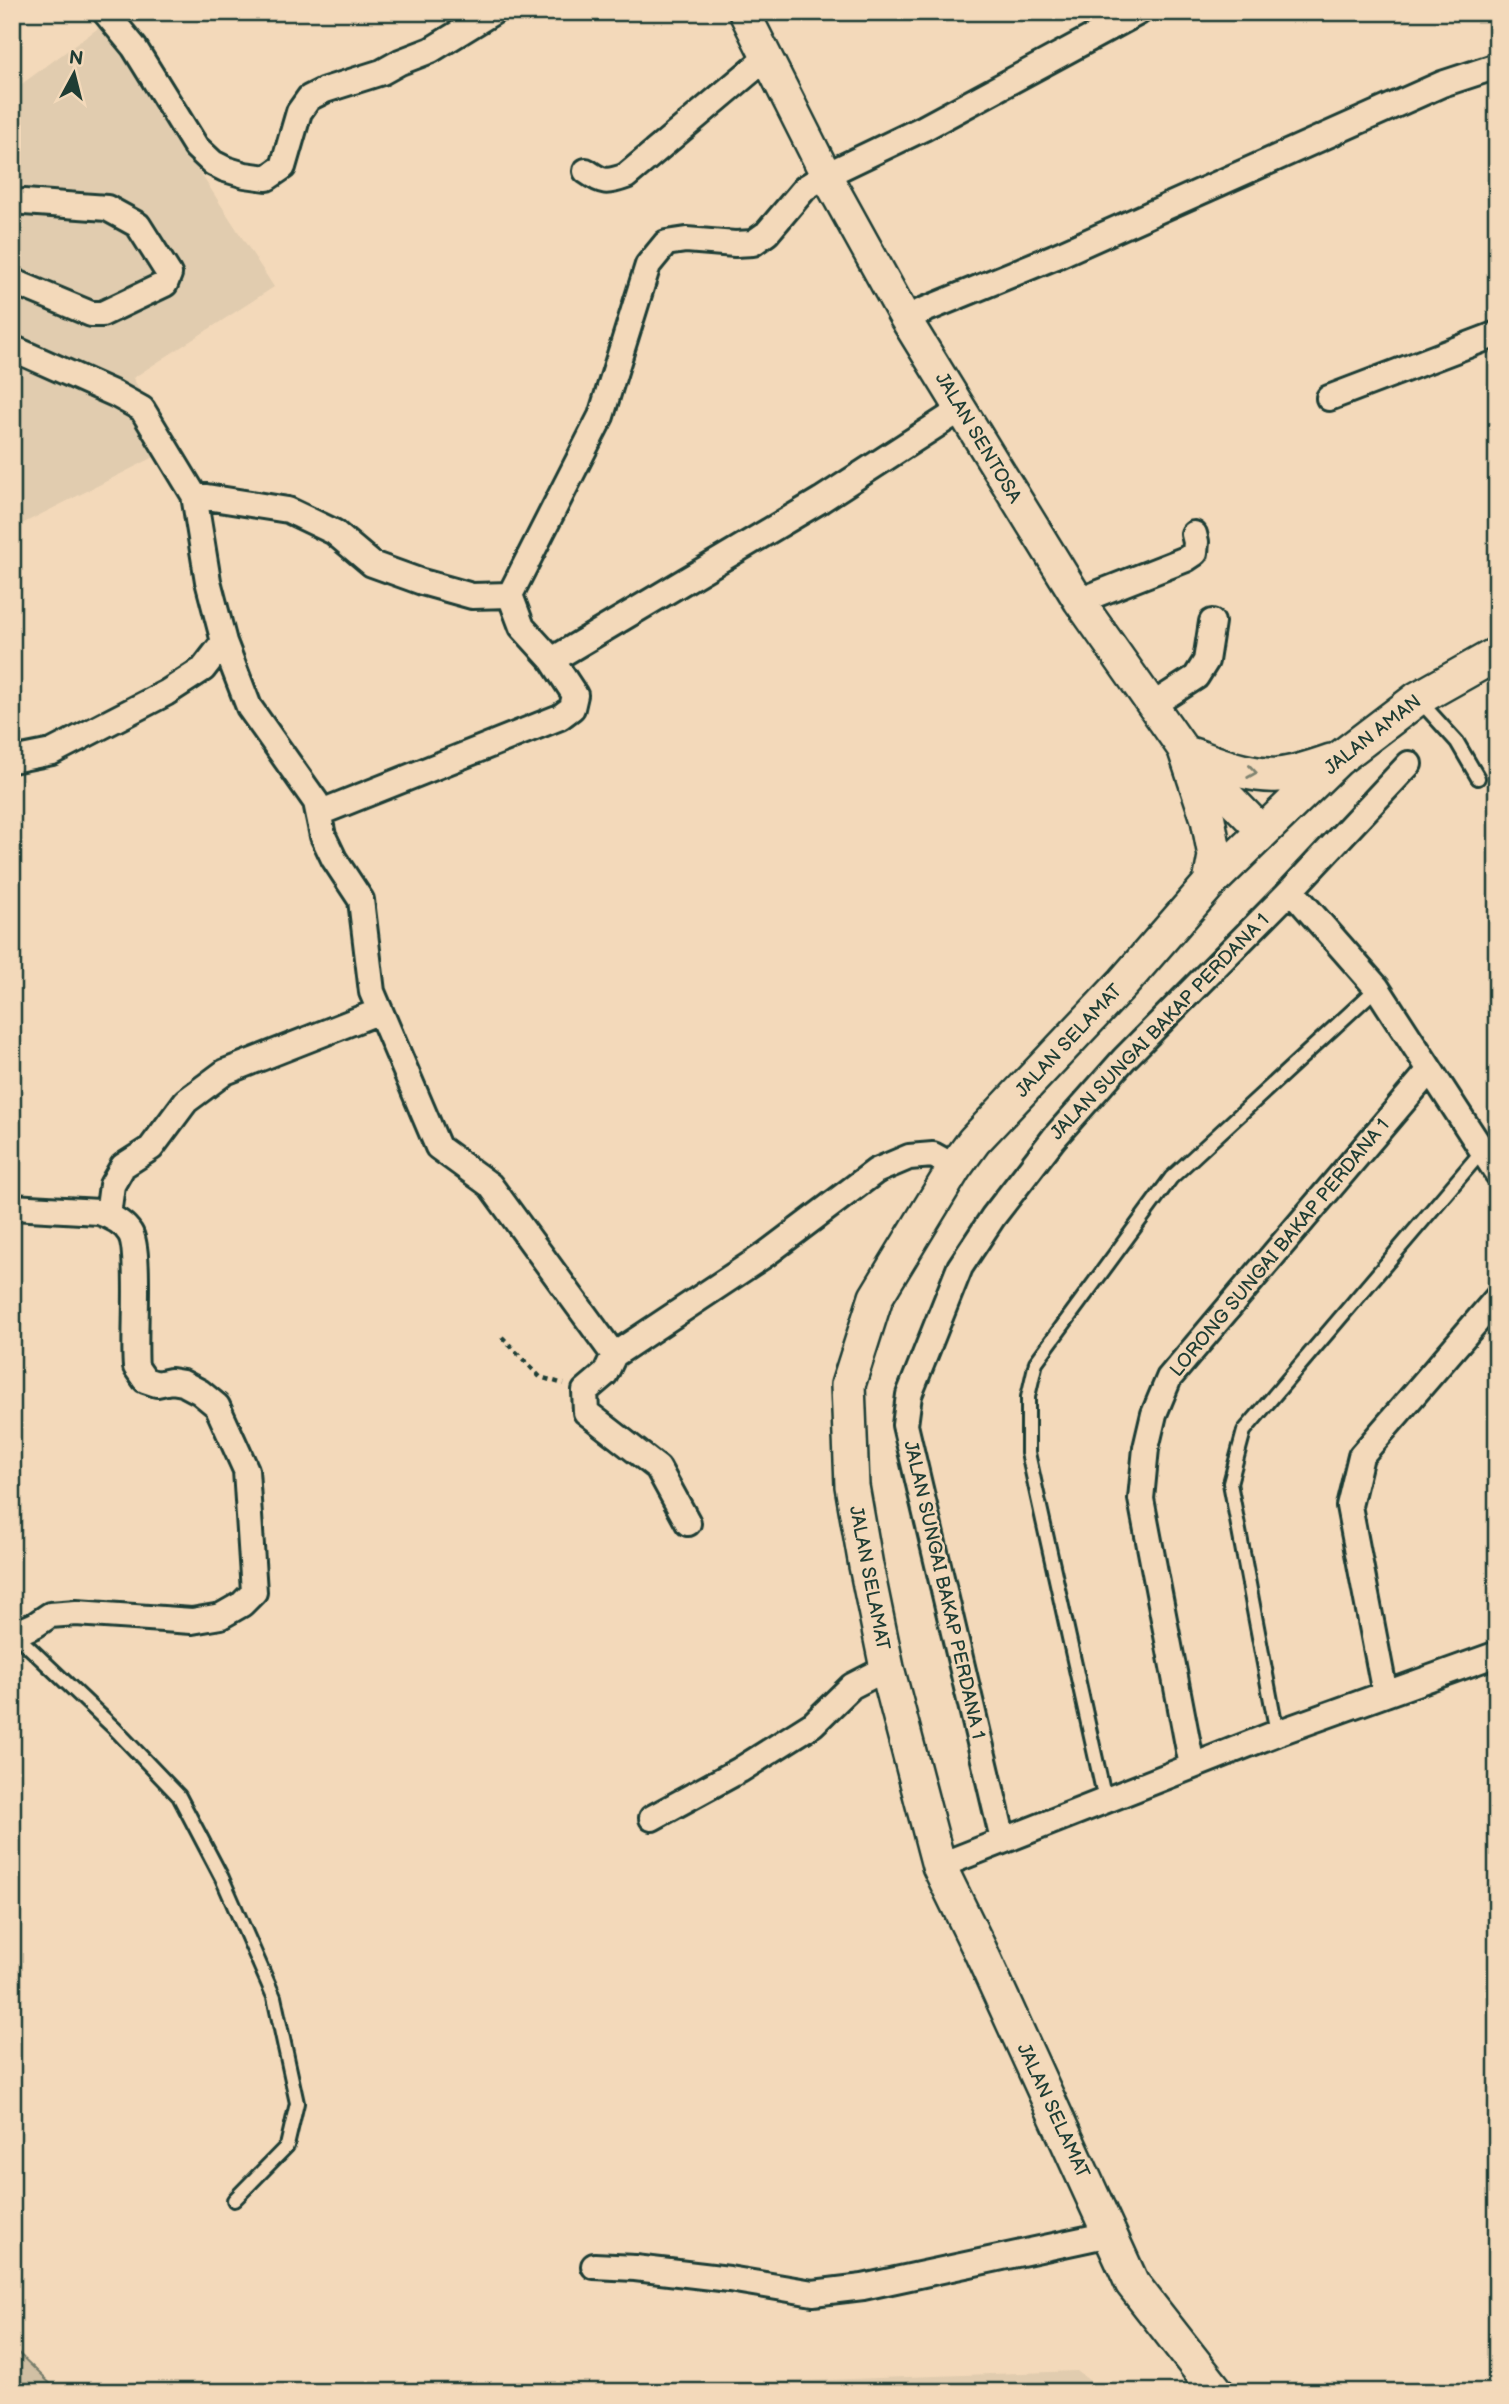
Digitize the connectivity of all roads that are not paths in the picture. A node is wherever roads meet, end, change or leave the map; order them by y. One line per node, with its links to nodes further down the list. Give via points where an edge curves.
1 (105, 12): 2 (street, via 134,47 196,147 225,169 267,178 283,167 299,111 309,98 431,50)
2 (493, 12)
3 (744, 12): 5 (street, JALAN SENTOSA)
4 (1139, 12): 8 (street, via 924,128)
5 (766, 58): 7 (street, via 626,176 601,181); 8 (street, JALAN SENTOSA)
6 (1497, 66): 11 (street, via 1442,84 1067,252)
7 (586, 171)
8 (826, 175): 11 (street, JALAN SENTOSA); 18 (street, via 805,188 753,243 666,243 648,265 601,416)
9 (24, 202): 10 (street, via 107,208 138,225 169,274 165,284 102,314 91,314)
10 (12, 281)
11 (905, 318): 15 (street, JALAN SENTOSA)
12 (1497, 334): 14 (street)
13 (12, 348): 16 (street, via 142,409)
14 (1329, 398)
15 (960, 410): 19 (street, JALAN SENTOSA); 23 (street, via 821,500)
16 (194, 495): 18 (street, via 288,510 334,532 372,564 422,582 472,596); 21 (street)
17 (1194, 534): 19 (street, via 1195,553 1186,559)
18 (510, 595): 23 (street, via 522,627)
19 (1079, 601): 25 (street, JALAN SENTOSA)
20 (1212, 622): 25 (street, via 1206,661 1196,677)
21 (224, 642): 27 (street, via 204,669 166,693 52,752); 31 (street, via 249,707 310,792)
22 (1497, 654): 24 (main road, JALAN AMAN)
23 (552, 660): 31 (street, via 575,695 572,708 560,717)
24 (1417, 699): 28 (main road, JALAN AMAN); 30 (lane, via 1457,742)
25 (1151, 706): 26 (street, JALAN SENTOSA)
26 (1186, 753): 28 (main road, one-way to 28, via 1243,771 1276,775); 32 (street, JALAN SENTOSA); 33 (main road, via 1215,856)
27 (12, 760)
28 (1337, 760): 32 (main road, JALAN AMAN)
29 (1409, 764): 34 (street, JALAN SUNGAI BAKAP PERDANA 1)
30 (1478, 778)
31 (319, 813): 36 (street, via 334,859 361,900 372,992)
32 (1262, 831): 33 (main road, JALAN SELAMAT)
33 (1210, 883): 39 (main road, JALAN SELAMAT)
34 (1291, 890): 35 (street); 54 (street, JALAN SUNGAI BAKAP PERDANA 1, via 1116,1069 1054,1138 993,1217 960,1267 909,1395 905,1425)
35 (1377, 988): 37 (street); 52 (lane, via 1171,1178 1036,1362 1028,1398 1028,1453)
36 (380, 1011): 42 (street, via 225,1072 186,1101 151,1148 123,1166 112,1185); 44 (street, via 438,1147 491,1185)
37 (1430, 1070): 38 (street); 51 (street, LORONG SUNGAI BAKAP PERDANA 1, via 1169,1378 1154,1414 1141,1499)
38 (1483, 1150): 40 (street); 50 (lane, via 1244,1431 1230,1483)
39 (955, 1167): 44 (street, via 933,1155 909,1157 876,1171 766,1254); 48 (main road, JALAN SELAMAT, via 876,1297 848,1385 852,1486)
40 (1497, 1172)
41 (12, 1207): 42 (street)
42 (108, 1215): 46 (street, via 130,1231 134,1241 136,1367 145,1380 183,1383 217,1406 246,1470 254,1592 221,1616 192,1621 50,1615)
43 (1497, 1298): 49 (street, via 1361,1456 1349,1506)
44 (614, 1355): 45 (street, via 605,1374 585,1391 586,1412 658,1468)
45 (688, 1523)
46 (14, 1635): 56 (lane, via 179,1796 222,1878 274,1997 297,2104 286,2146)
47 (1497, 1654): 49 (street)
48 (887, 1668): 53 (street, via 852,1686 813,1724); 55 (main road, JALAN SELAMAT)
49 (1385, 1694): 50 (street)
50 (1277, 1732): 51 (street)
51 (1192, 1766): 52 (street)
52 (1105, 1800): 54 (street)
53 (652, 1818)
54 (1003, 1840): 55 (street)
55 (939, 1866): 57 (main road, JALAN SELAMAT)
56 (234, 2200)
57 (1110, 2234): 58 (street, via 863,2287 813,2293 729,2279); 59 (main road, JALAN SELAMAT, via 1132,2283)
58 (594, 2266)
59 (1217, 2392)

